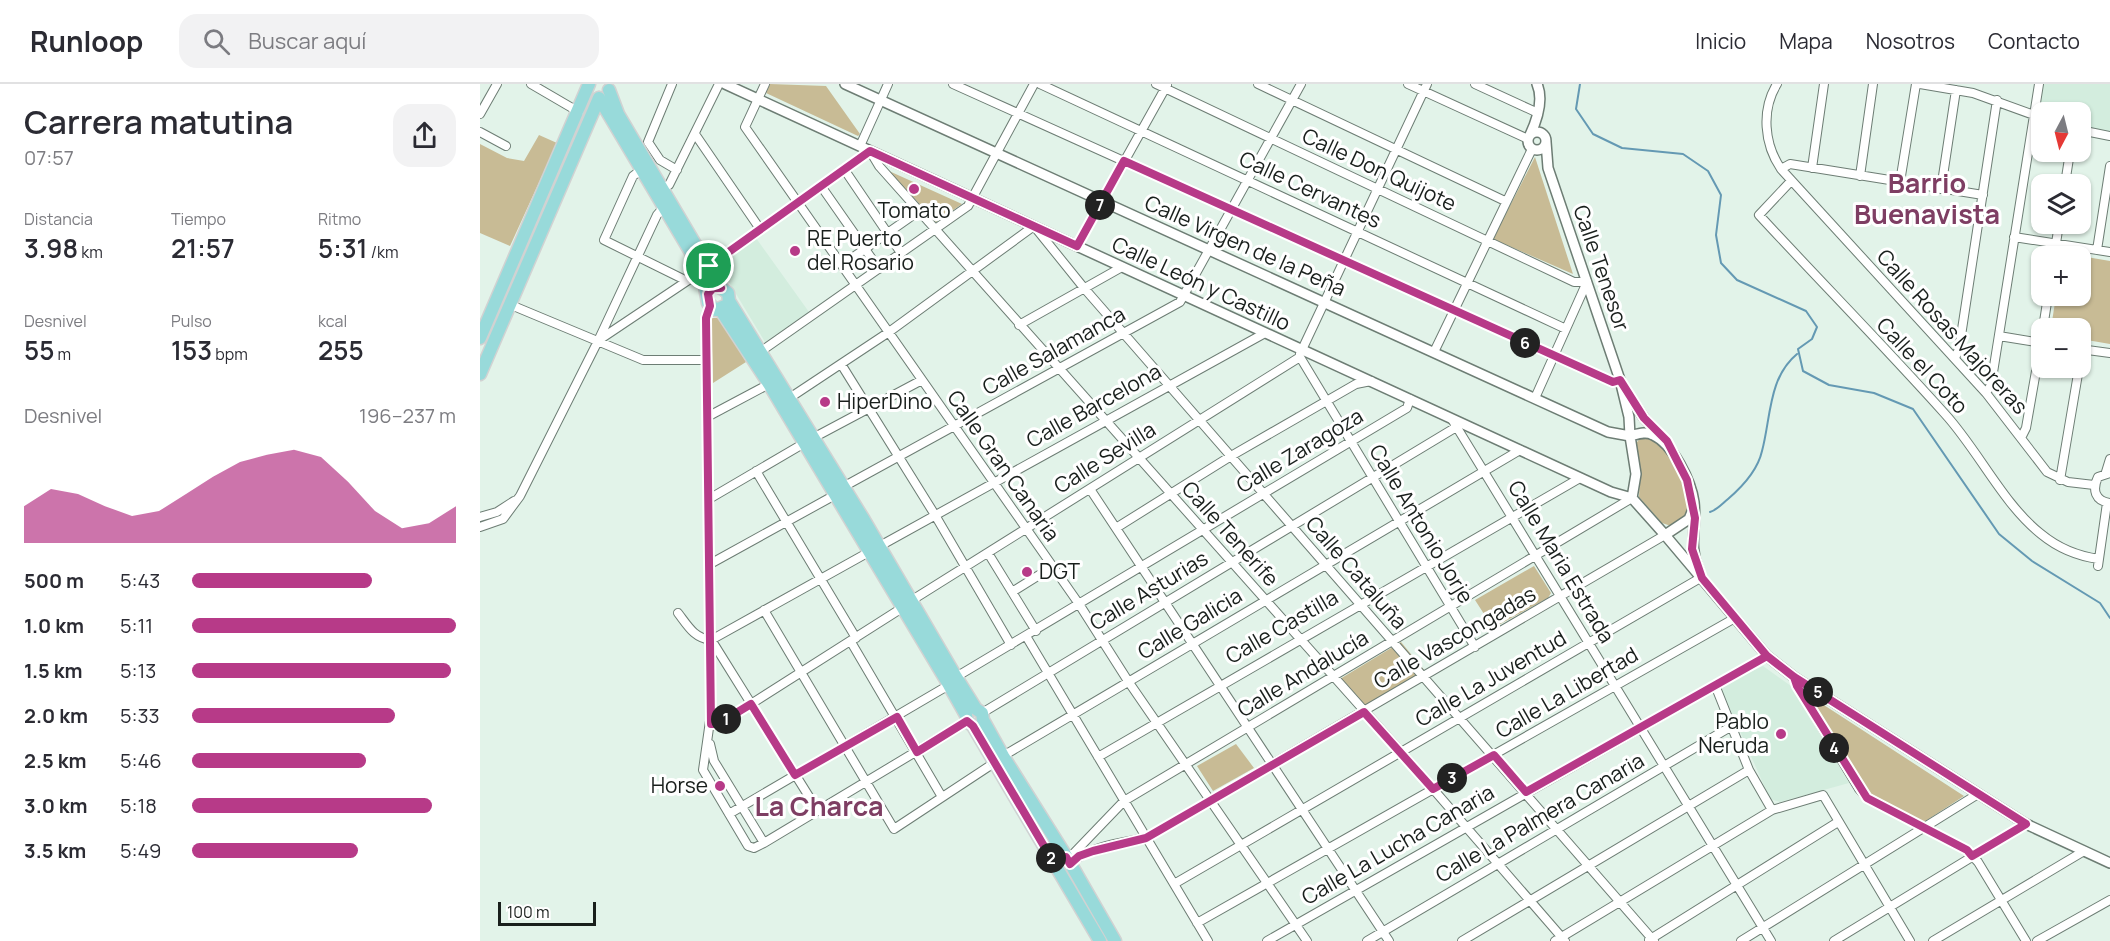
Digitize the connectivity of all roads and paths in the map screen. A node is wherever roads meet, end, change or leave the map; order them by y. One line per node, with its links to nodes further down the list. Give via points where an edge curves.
1 (496, 84): 35 (street)
2 (531, 84): 33 (street)
3 (672, 84): 60 (street, via 648,142 660,160)
4 (718, 84): 42 (street)
5 (724, 84): 28 (street, Calle León y Castillo)
6 (765, 84): 28 (street)
7 (845, 84): 29 (street, Calle Virgen de la Peña)
8 (888, 84): 29 (street)
9 (953, 84): 36 (street)
10 (1034, 84): 36 (street)
11 (1040, 84): 39 (street, Calle Cervantes)
12 (1156, 84): 24 (street, Calle Don Quijote)
13 (1258, 84): 30 (street)
14 (1301, 84): 30 (street)
15 (1408, 84): 26 (street)
16 (1475, 84): 37 (street)
17 (1538, 84): 37 (street)
18 (1777, 84): 58 (street, Calle Rosas Majoreras, via 1771,93 1766,120 1771,147)
19 (1824, 84): 57 (street)
20 (1873, 84): 62 (street)
21 (1916, 84): 65 (street)
22 (1920, 84): 27 (street)
23 (2039, 84): 32 (street)
24 (1166, 86): 39 (street); 44 (street, Calle Don Quijote)
25 (599, 87): 33 (main road); 38 (main road); 46 (main road); 67 (main road)
26 (1425, 88): 47 (street); 50 (street)
27 (1956, 90): 31 (street); 69 (street)
28 (758, 99): 49 (street, Calle León y Castillo); 74 (street, Calle Gran Canaria, via 745,127)
29 (881, 100): 49 (street); 53 (street, Calle Virgen de la Peña)
30 (1292, 100): 44 (street); 50 (street)
31 (1997, 100): 34 (street); 70 (street)
32 (2038, 102)
33 (579, 113): 116 (main road)
34 (2031, 113)
35 (480, 114)
36 (1019, 114): 53 (street); 54 (street)
37 (1538, 114): 45 (street, Calle Tenesor); 47 (street)
38 (609, 116): 46 (main road, via 595,120); 59 (main road)
39 (1141, 131): 54 (street); 63 (street, Calle Cervantes)
40 (480, 132): 48 (street)
41 (2091, 132): 43 (street)
42 (695, 134): 60 (street); 79 (street)
43 (2110, 136)
44 (1270, 138): 63 (street); 68 (street, Calle Don Quijote)
45 (1545, 139): 47 (street, via 1541,149); 47 (street, via 1537,132); 56 (street, Calle Tenesor)
46 (582, 140): 108 (main road)
47 (1531, 143): 56 (street, Calle Tenesor); 73 (street)
48 (506, 146)
49 (860, 146): 51 (street, Calle León y Castillo)
50 (1396, 150): 68 (street); 73 (street)
51 (870, 151): 61 (street); 71 (street, Calle León y Castillo); 77 (street, Calle Tenerife)
52 (2031, 151): 84 (street)
53 (998, 154): 71 (street); 72 (street, Calle Virgen de la Peña)
54 (1124, 161): 72 (street); 76 (street)
55 (2110, 166): 90 (street)
56 (1548, 168): 101 (street, Calle Tenesor)
57 (1812, 168): 58 (street, via 1790,164); 62 (street)
58 (1781, 169): 64 (street, Calle Rosas Majoreras)
59 (641, 170): 75 (main road); 93 (street, via 633,176 604,240)
60 (678, 170): 67 (street, via 669,185)
61 (844, 170): 66 (street); 82 (street)
62 (1860, 176): 65 (street)
63 (1247, 181): 76 (street); 81 (street, Calle Cervantes)
64 (1791, 181): 125 (street, Calle Rosas Majoreras); 177 (street, Calle el Coto, via 1759,214 1946,415 2041,534 2098,563)
65 (1900, 182): 69 (street)
66 (821, 186): 74 (street); 88 (street)
67 (662, 187): 97 (main road)
68 (1378, 189): 81 (street); 85 (street, Calle Don Quijote)
69 (1941, 189): 70 (street)
70 (1983, 195): 125 (street)
71 (974, 199): 78 (street, Calle León y Castillo); 80 (street)
72 (1102, 201): 87 (street); 89 (street, Calle Virgen de la Peña)
73 (1505, 201): 85 (street)
74 (798, 202): 79 (street); 95 (street, Calle Gran Canaria)
75 (664, 207): 93 (street); 97 (main road)
76 (1231, 210): 89 (street); 94 (street)
77 (919, 211): 80 (street, Calle Tenerife); 82 (street)
78 (1034, 226): 87 (street, Calle León y Castillo); 99 (street); 104 (street, Calle Cataluña)
79 (760, 229): 97 (street)
80 (935, 229): 92 (street); 99 (street, Calle Tenerife)
81 (1358, 232): 94 (street); 102 (street, Calle Cervantes)
82 (887, 233): 88 (street); 92 (street)
83 (2058, 234): 86 (street)
84 (2014, 237): 86 (street); 115 (street)
85 (1487, 241): 101 (street, Calle Don Quijote, via 1574,282); 102 (street)
86 (2056, 244): 90 (street)
87 (1077, 246): 96 (street, Calle León y Castillo)
88 (865, 248): 95 (street); 98 (street)
89 (1209, 250): 105 (street); 107 (street, Calle Virgen de la Peña)
90 (2097, 250): 91 (street)
91 (2110, 252)
92 (902, 253): 98 (street)
93 (637, 256): 100 (street); 117 (street)
94 (1345, 261): 107 (street); 109 (street)
95 (842, 264): 103 (street, Calle Gran Canaria)
96 (1122, 267): 104 (street); 105 (street, Calle León y Castillo)
97 (705, 268): 100 (street); 106 (main road); 106 (main road, via 721,288 713,288)
98 (879, 268): 103 (street)
99 (972, 270): 110 (street, Calle Tenerife); 112 (street)
100 (687, 281): 117 (street)
101 (1587, 282): 111 (street); 133 (street, Calle Tenesor)
102 (1467, 283): 109 (street); 111 (street, Calle Cervantes)
103 (856, 285): 112 (street, Calle Gran Canaria); 119 (street)
104 (1084, 288): 110 (street); 113 (street, Calle Cataluña)
105 (1185, 296): 113 (street, Calle Salamanca); 114 (street, Calle León y Castillo)
106 (717, 303): 119 (main road); 126 (street, via 706,318); 135 (main road)
107 (1326, 303): 120 (street, Calle Virgen de la Peña); 122 (street)
108 (511, 305): 117 (street); 129 (main road)
109 (1454, 310): 120 (street); 124 (street)
110 (1019, 325): 128 (street, Calle Tenerife)
111 (1566, 329): 124 (street)
112 (889, 332): 127 (street); 132 (street, Calle Gran Canaria)
113 (1123, 333): 128 (street, Calle Salamanca); 136 (street, Calle Cataluña)
114 (1265, 333): 122 (street, Calle León y Castillo); 136 (street, Calle Barcelona)
115 (1999, 336): 118 (street); 137 (street, via 1991,385)
116 (480, 338)
117 (598, 341): 126 (street, via 643,360); 174 (street)
118 (2031, 341)
119 (760, 352): 139 (main road)
120 (1434, 352): 138 (street, Calle Virgen de la Peña)
121 (2091, 352): 123 (street)
122 (1300, 353): 134 (street, Calle León y Castillo); 142 (street, Calle Antonio Jorje); 147 (street, Calle Sevilla)
123 (2110, 353)
124 (1554, 356): 133 (street, via 1613,382); 138 (street)
125 (1955, 358): 137 (street, Calle Rosas Majoreras)
126 (706, 360): 144 (street)
127 (841, 364): 139 (street); 143 (street)
128 (1058, 369): 146 (street, Calle Tenerife); 148 (street, Calle Salamanca)
129 (480, 374)
130 (2035, 378): 152 (street)
131 (2077, 378): 166 (street)
132 (922, 380): 143 (street); 148 (street, Calle Gran Canaria)
133 (1620, 380): 141 (street, Calle Tenesor); 159 (street, Calle Tenesor)
134 (1371, 381): 140 (street, Calle León y Castillo); 142 (street, via 1356,384)
135 (769, 384): 144 (street); 153 (main road)
136 (1168, 385): 146 (street, Calle Barcelona); 147 (street, Calle Cataluña)
137 (1986, 393): 152 (street, Calle Rosas Majoreras)
138 (1535, 398): 150 (street, Calle Virgen de la Peña)
139 (788, 399): 153 (main road)
140 (1410, 399): 145 (street, Calle León y Castillo); 154 (street, Calle Zaragoza, via 1407,408)
141 (1623, 401): 150 (street, via 1625,428); 151 (street, Calle Tenesor)
142 (1326, 402): 154 (street, Calle Antonio Jorje); 156 (street)
143 (869, 410): 153 (street); 157 (street)
144 (707, 417): 176 (street)
145 (1450, 418): 149 (street, Calle Maria Estrada); 155 (street, Calle León y Castillo)
146 (1105, 420): 158 (street, Calle Tenerife); 167 (street, Calle Barcelona)
147 (1199, 420): 156 (street, Calle Cataluña); 158 (street, Calle Sevilla)
148 (954, 426): 157 (street, Calle Salamanca); 167 (street, Calle Gran Canaria)
149 (1458, 426): 161 (street, Calle Maria Estrada); 164 (street, Calle Asturias)
150 (1614, 434): 151 (street, Calle Virgen de la Peña)
151 (1630, 436): 159 (street, Calle Virgen de la Peña, via 1653,435); 175 (street, Calle Tenesor, via 1636,474)
152 (2021, 438): 166 (street, Calle Rosas Majoreras, via 2048,472)
153 (808, 441): 162 (street); 170 (main road)
154 (1351, 442): 164 (street, Calle Antonio Jorje); 172 (street, Calle Zaragoza)
155 (1520, 450): 161 (street, Calle Galicia); 165 (street, Calle León y Castillo)
156 (1231, 456): 172 (street, Calle Cataluña); 173 (street)
157 (898, 457): 170 (street, Calle Salamanca); 180 (street)
158 (1138, 459): 169 (street, Calle Sevilla); 173 (street, Calle Tenerife)
159 (1677, 459): 179 (street)
160 (2110, 459): 163 (street)
161 (1484, 469): 181 (street, Calle Maria Estrada); 183 (street, Calle Galicia)
162 (756, 471): 176 (street); 184 (street)
163 (2108, 473): 168 (street, via 2098,477)
164 (1372, 478): 183 (street, Calle Antonio Jorje); 185 (street, Calle Asturias)
165 (1580, 478): 171 (street, Calle León y Castillo); 181 (street, Calle Castilla)
166 (2060, 480): 168 (street)
167 (993, 483): 180 (street, Calle Barcelona); 188 (street, Calle Gran Canaria)
168 (2094, 485): 177 (street, via 2100,500)
169 (1090, 489): 187 (street); 188 (street, Calle Sevilla)
170 (839, 491): 184 (street, Calle Salamanca); 191 (main road)
171 (1611, 492): 175 (street, Calle León y Castillo); 178 (street)
172 (1264, 494): 185 (street, Calle Cataluña); 189 (street, Calle Zaragoza)
173 (1171, 495): 187 (street); 189 (street, Calle Tenerife)
174 (520, 496): 182 (street, via 497,512); 186 (street, via 503,519)
175 (1632, 498): 178 (street, Calle Andalucía); 190 (street)
176 (709, 499): 195 (street)
177 (2109, 503)
178 (1618, 507): 193 (street, Calle Andalucía)
179 (1694, 507): 190 (street, via 1689,519); 201 (street, via 1692,549)
180 (935, 515): 191 (street, Calle Barcelona); 200 (street)
181 (1511, 515): 193 (street, Calle Maria Estrada); 197 (street, Calle Castilla)
182 (480, 517)
183 (1398, 520): 196 (street, Calle Galicia); 197 (street, Calle Antonio Jorje)
184 (787, 522): 195 (street, Calle Salamanca); 202 (street)
185 (1292, 526): 194 (street, Calle Asturias); 196 (street, Calle Cataluña)
186 (480, 527)
187 (1116, 528): 199 (street)
188 (1025, 529): 192 (street, Calle Sevilla); 198 (street, Calle Gran Canaria)
189 (1203, 531): 194 (street, Calle Tenerife); 199 (street, Calle Zaragoza)
190 (1665, 535): 201 (street); 204 (street, Calle Vascongadas)
191 (874, 549): 202 (street, Calle Barcelona); 209 (main road)
192 (988, 553): 200 (street, Calle Sevilla); 203 (street)
193 (1536, 556): 204 (street, Calle Maria Estrada); 210 (street, Calle Andalucía)
194 (1232, 562): 205 (street, Calle Tenerife); 206 (street, Calle Asturias)
195 (710, 564): 217 (street)
196 (1324, 564): 205 (street, Calle Galicia); 207 (street, Calle Cataluña)
197 (1425, 565): 207 (street, Calle Castilla); 210 (street, Calle Antonio Jorje)
198 (1052, 567): 203 (street); 208 (street, Calle Gran Canaria)
199 (1142, 567): 206 (street); 208 (street, Calle Zaragoza)
200 (964, 568): 209 (street, Calle Sevilla); 223 (street)
201 (1702, 578): 213 (street); 222 (street, Calle La Juventud)
202 (821, 579): 211 (street, Calle Barcelona); 218 (street)
203 (1012, 592): 214 (street)
204 (1562, 597): 222 (street, Calle Maria Estrada); 224 (street, Calle Vascongadas)
205 (1265, 600): 216 (street, Calle Tenerife); 221 (street, Calle Galicia)
206 (1165, 602): 219 (street, Calle Asturias); 221 (street)
207 (1359, 603): 216 (street, Calle Castilla); 220 (street, Calle Cataluña)
208 (1079, 604): 214 (street, Calle Zaragoza); 219 (street, Calle Gran Canaria)
209 (907, 605): 218 (street, Calle Sevilla); 231 (main road)
210 (1450, 607): 220 (street, Calle Andalucía); 224 (street, Calle Antonio Jorje)
211 (764, 610): 217 (street, Calle Barcelona); 226 (street)
212 (678, 613): 217 (street, via 693,634)
213 (1735, 618): 225 (street); 235 (street, Calle La Libertad)
214 (1035, 631): 215 (street, Calle Zaragoza)
215 (1026, 636): 223 (street, Calle Zaragoza); 227 (street)
216 (1299, 638): 228 (street, Calle Tenerife); 233 (street, Calle Castilla)
217 (711, 640): 236 (street); 243 (street)
218 (854, 640): 226 (street, Calle Sevilla); 240 (street)
219 (1102, 640): 227 (street, Calle Asturias); 232 (street, Calle Gran Canaria)
220 (1392, 642): 228 (street, Calle Andalucía); 229 (street, Calle Cataluña)
221 (1192, 643): 232 (street, Calle Galicia); 233 (street)
222 (1589, 643): 235 (street, Calle Maria Estrada); 239 (street, Calle La Juventud)
223 (1011, 645): 231 (street, Calle Zaragoza)
224 (1475, 647): 229 (street, Calle Vascongadas)
225 (1767, 656): 230 (street); 234 (street, Calle La Lucha Canaria)
226 (801, 672): 236 (street, Calle Sevilla); 248 (street)
227 (1048, 673): 238 (street); 241 (street, Calle Asturias)
228 (1332, 677): 237 (street, Calle Tenerife); 246 (street, Calle Andalucía)
229 (1425, 677): 237 (street, Calle Vascongadas); 239 (street, Calle Cataluña)
230 (1794, 677): 262 (street); 275 (street, via 1859,789 1867,798)
231 (953, 681): 240 (street, Calle Zaragoza); 241 (main road)
232 (1128, 681): 238 (street, Calle Galicia); 242 (street, Calle Gran Canaria)
233 (1219, 684): 242 (street, Calle Castilla); 246 (street)
234 (1715, 685): 244 (street); 245 (street, Calle La Lucha Canaria)
235 (1616, 686): 245 (street, Calle Maria Estrada); 251 (street, Calle La Libertad)
236 (751, 704): 243 (street, Calle Sevilla, via 718,724); 258 (street)
237 (1364, 712): 250 (street, Calle Tenerife); 255 (street, Calle Vascongadas)
238 (1073, 715): 252 (street); 253 (street, Calle Galicia)
239 (1460, 716): 250 (street, Calle La Juventud); 251 (street, Calle Cataluña)
240 (897, 717): 248 (street, Calle Zaragoza); 249 (street)
241 (974, 717): 249 (street, Calle Asturias); 253 (main road)
242 (1155, 721): 252 (street, Calle Castilla); 254 (street, Calle Gran Canaria)
243 (711, 724): 247 (street)
244 (1732, 726): 256 (street, Calle La Palmera Canaria); 257 (street)
245 (1641, 727): 256 (street, Calle Maria Estrada); 261 (street, Calle La Lucha Canaria)
246 (1248, 728): 254 (street, Calle Andalucía); 255 (street)
247 (709, 736): 267 (street, via 714,761); 271 (street, via 703,770)
248 (846, 747): 258 (street, Calle Zaragoza); 259 (street)
249 (917, 752): 259 (street, Calle Asturias); 263 (street)
250 (1401, 752): 260 (street, Calle Tenerife); 268 (street, Calle La Juventud)
251 (1494, 755): 260 (street, Calle La Libertad); 261 (street, Calle Cataluña)
252 (1098, 757): 264 (street)
253 (998, 760): 263 (street, Calle Galicia); 286 (main road)
254 (1185, 764): 264 (street, Calle Andalucía); 265 (street, Calle Gran Canaria)
255 (1273, 765): 265 (street, Calle Vascongadas); 268 (street)
256 (1665, 766): 266 (street, Calle Maria Estrada); 276 (street, Calle La Palmera Canaria)
257 (1749, 770): 266 (street); 269 (street)
258 (795, 775): 267 (street, Calle Zaragoza); 270 (street)
259 (867, 782): 263 (street, Calle Galicia, via 894,829); 270 (street, Calle Asturias)
260 (1433, 789): 274 (street, Calle Tenerife); 281 (street, Calle La Libertad)
261 (1526, 792): 274 (street, Calle La Lucha Canaria); 276 (street, Calle Cataluña)
262 (1978, 794): 273 (street); 275 (street)
263 (942, 797)
264 (1124, 801): 277 (street); 286 (street, Calle Andalucía)
265 (1210, 801): 277 (street, Calle Vascongadas); 279 (street, Calle Gran Canaria)
266 (1690, 805): 280 (street, Calle Maria Estrada); 288 (street)
267 (742, 807): 271 (street, Calle Zaragoza); 278 (street)
268 (1302, 810): 279 (street, Calle La Juventud); 281 (street)
269 (1772, 810): 272 (street, via 1822,795); 280 (street)
270 (818, 811): 278 (street, Calle Asturias)
271 (729, 814): 278 (street, via 748,846 754,848)
272 (1838, 822): 287 (street); 291 (street)
273 (2026, 824): 282 (street); 283 (street)
274 (1466, 827): 284 (street, Calle Tenerife); 292 (street, Calle La Lucha Canaria)
275 (1924, 828): 283 (street); 287 (street)
276 (1557, 829): 284 (street, Calle La Palmera Canaria); 288 (street, Calle Cataluña)
277 (1146, 838): 286 (street, Calle Vascongadas, via 1093,851); 290 (street)
278 (764, 843)
279 (1241, 845): 289 (street, Calle Gran Canaria); 290 (street, Calle La Juventud)
280 (1713, 846): 291 (street, Calle Maria Estrada); 296 (street)
281 (1328, 849): 289 (street, Calle La Libertad); 292 (street)
282 (2084, 851): 285 (street); 294 (street)
283 (1972, 856): 294 (street); 297 (street)
284 (1498, 863): 293 (street, Calle Tenerife); 301 (street, Calle La Palmera Canaria)
285 (2110, 863)
286 (1062, 864): 304 (main road); 305 (main road)
287 (1864, 864): 297 (street); 300 (street)
288 (1589, 865): 293 (street); 296 (street, Calle Cataluña)
289 (1268, 883): 298 (street, Calle La Libertad); 299 (street, Calle Gran Canaria)
290 (1174, 884): 298 (street)
291 (1737, 885): 300 (street, Calle Maria Estrada); 303 (street)
292 (1356, 890): 299 (street, Calle La Lucha Canaria); 301 (street)
293 (1529, 900): 302 (street, Calle Tenerife); 311 (street)
294 (2001, 900): 316 (street); 317 (street)
295 (2110, 900): 318 (street)
296 (1620, 902): 302 (street); 303 (street, Calle Cataluña)
297 (1889, 907): 314 (street); 315 (street)
298 (1197, 923): 306 (street)
299 (1296, 924): 307 (street, Calle La Lucha Canaria); 308 (street, Calle Gran Canaria)
300 (1763, 927): 312 (street); 313 (street, Calle Maria Estrada)
301 (1383, 932): 309 (street, Calle La Palmera Canaria); 310 (street)
302 (1560, 940)
303 (1651, 940)
304 (1100, 941)
305 (1115, 941)
306 (1208, 941)
307 (1267, 941)
308 (1307, 941)
309 (1367, 941)
310 (1389, 941)
311 (1462, 941)
312 (1741, 941)
313 (1771, 941)
314 (1834, 941)
315 (1910, 941)
316 (1933, 941)
317 (2026, 941)
318 (2037, 941)

